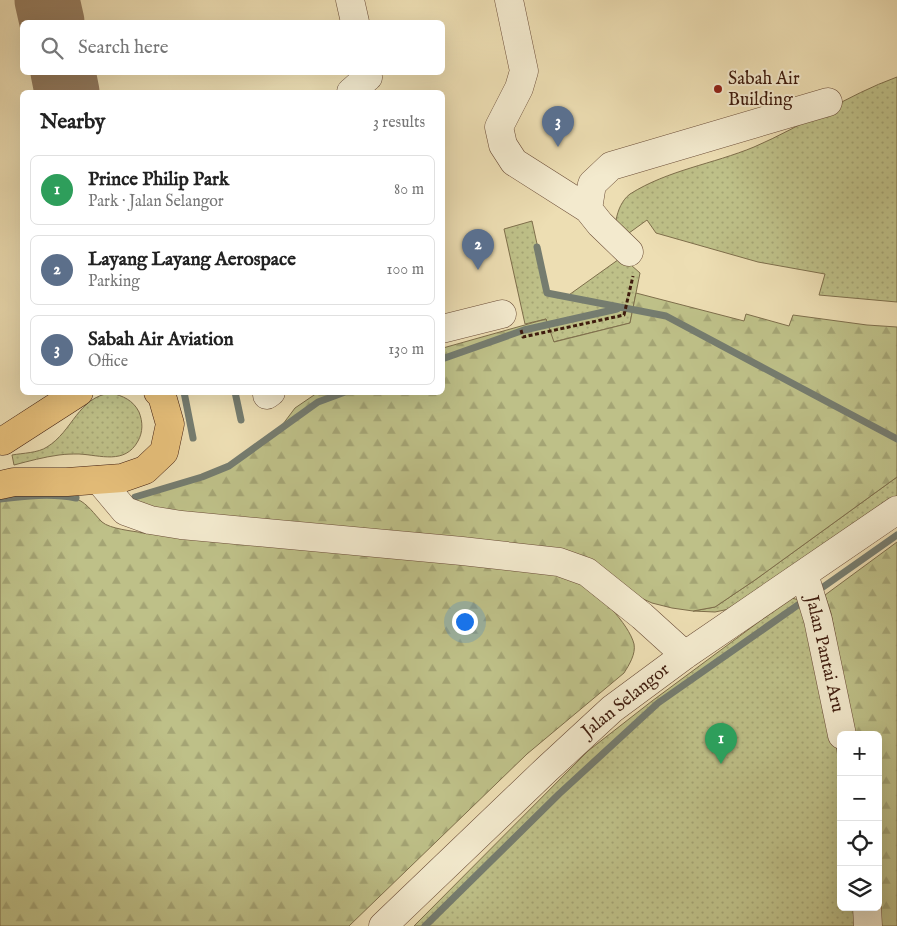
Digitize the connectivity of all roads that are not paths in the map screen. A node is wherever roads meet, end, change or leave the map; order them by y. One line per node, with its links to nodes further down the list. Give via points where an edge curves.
1 (350, 0): 3 (street)
2 (509, 0): 7 (street, via 524,71 500,127 504,145 514,162)
3 (355, 20)
4 (367, 75): 5 (street)
5 (353, 90)
6 (828, 102): 7 (street, via 611,166 592,184)
7 (588, 209): 8 (street)
8 (631, 263)
9 (502, 314): 10 (street)
10 (445, 328)
11 (74, 395): 13 (main road)
12 (161, 395): 14 (main road, via 170,424 164,452 145,470 122,478)
13 (4, 441)
14 (99, 480): 15 (main road); 18 (street, via 125,511 150,520 559,562 587,572)
15 (0, 485)
16 (897, 510): 17 (street, Jalan Selangor)
17 (804, 574): 18 (street, Jalan Selangor); 19 (street, Jalan Pantai Aru, via 818,620)
18 (685, 655): 21 (street, Jalan Selangor, via 612,709)
19 (841, 731)
20 (867, 911): 22 (street)
21 (383, 926)
22 (868, 926)

